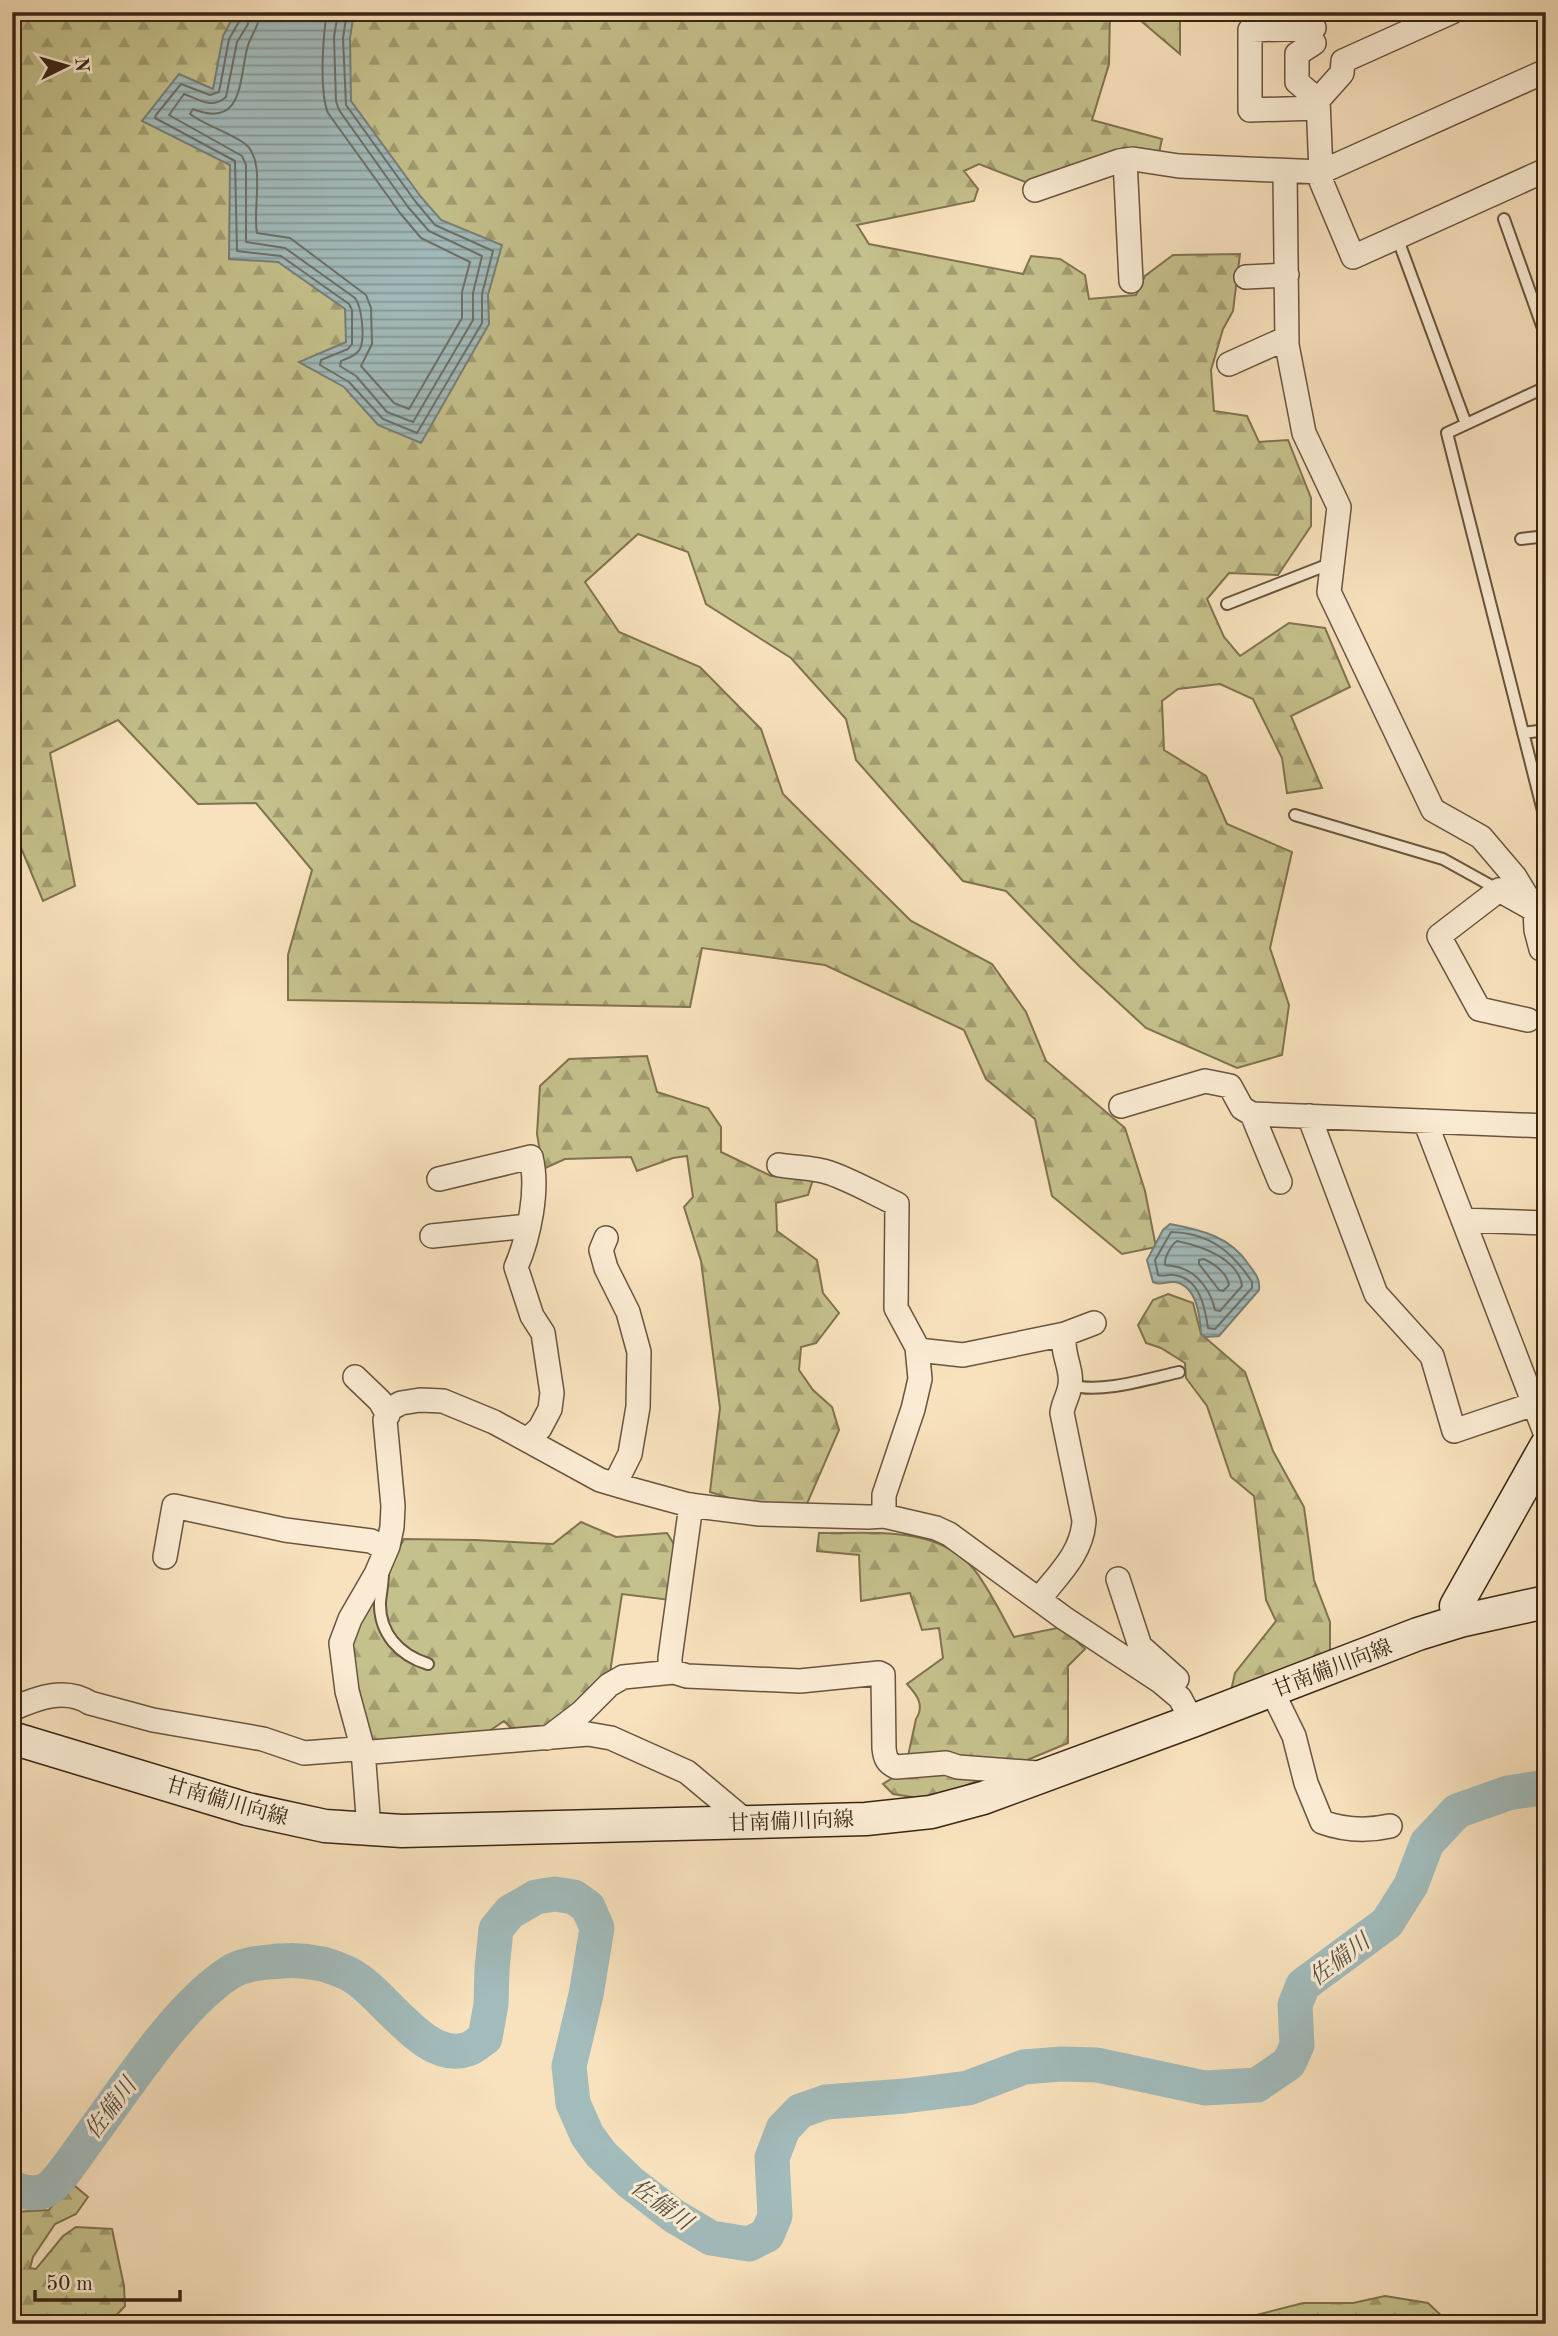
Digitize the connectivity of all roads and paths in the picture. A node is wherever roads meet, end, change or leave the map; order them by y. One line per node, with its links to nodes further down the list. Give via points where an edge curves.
1 (1452, 12): 3 (street)
2 (1314, 28): 3 (street); 5 (street, via 1297,54 1297,82); 5 (street, via 1250,30 1250,110)
3 (1343, 61): 5 (street, via 1342,73)
4 (1546, 71): 9 (street)
5 (1318, 104): 9 (street)
6 (1125, 160): 8 (street); 10 (street); 15 (street)
7 (1546, 170): 12 (street)
8 (1285, 172): 9 (street); 13 (street)
9 (1321, 172): 12 (street, via 1353,257)
10 (1035, 191)
11 (1504, 219): 16 (lane)
12 (1397, 237): 20 (lane)
13 (1287, 275): 14 (street); 17 (street)
14 (1246, 276)
15 (1131, 281)
16 (1546, 337)
17 (1287, 338): 18 (street); 23 (street, via 1304,433 1339,507)
18 (1229, 364)
19 (1546, 387): 20 (lane)
20 (1466, 424): 26 (lane, via 1447,433)
21 (1546, 536): 22 (lane)
22 (1521, 539)
23 (1332, 563): 24 (lane); 30 (street, via 1329,592 1433,810 1481,837)
24 (1227, 604)
25 (1546, 730): 26 (lane)
26 (1523, 733): 28 (lane, via 1544,815)
27 (1295, 815): 29 (lane, via 1443,859)
28 (1546, 843)
29 (1499, 890): 30 (street); 32 (street, via 1439,936 1479,1009)
30 (1540, 910): 31 (street, via 1536,930)
31 (1541, 949)
32 (1528, 1020)
33 (1121, 1107): 34 (street, via 1205,1082 1230,1086 1242,1108)
34 (1252, 1114): 35 (street); 40 (street)
35 (1309, 1116): 36 (street); 52 (street, via 1376,1294 1432,1356 1454,1431)
36 (1426, 1121): 37 (street); 41 (street)
37 (1546, 1126)
38 (779, 1165): 48 (street, via 830,1173 897,1204 896,1308)
39 (439, 1179): 43 (street, via 531,1157 534,1184)
40 (1280, 1182)
41 (1463, 1220): 42 (street); 52 (street)
42 (1546, 1223)
43 (528, 1226): 44 (street); 55 (street, via 516,1267 532,1316 543,1333 552,1393 550,1409)
44 (432, 1236)
45 (606, 1238): 57 (street, via 601,1250 606,1268 628,1312 639,1352 638,1407 630,1454)
46 (1094, 1323): 47 (street)
47 (1065, 1334): 48 (street, via 963,1355); 51 (street)
48 (918, 1350): 59 (street, via 920,1379 884,1495)
49 (1179, 1373): 51 (lane, via 1083,1389)
50 (355, 1377): 53 (street, via 380,1401)
51 (1071, 1385): 63 (street, via 1062,1413 1084,1531 1072,1558)
52 (1534, 1404): 54 (street)
53 (387, 1415): 55 (street, via 401,1403 443,1401); 60 (street, via 385,1438 393,1506)
54 (1546, 1435)
55 (528, 1439): 57 (street)
56 (1546, 1446): 65 (main road, via 1456,1606)
57 (615, 1484): 58 (street)
58 (691, 1505): 59 (street, via 760,1514); 67 (street, via 670,1658)
59 (884, 1516): 63 (street, via 949,1534)
60 (383, 1556): 61 (street, via 371,1541 285,1530 174,1506); 66 (lane, via 380,1605 384,1625 402,1652); 73 (street, via 341,1643 347,1691)
61 (164, 1557)
62 (1118, 1579): 70 (street, via 1140,1646 1187,1687 1194,1700)
63 (1039, 1599): 70 (street, via 1161,1682 1180,1698)
64 (1546, 1602): 65 (main road, 甘南備川向線)
65 (1460, 1621): 68 (main road, 甘南備川向線)
66 (428, 1664)
67 (674, 1672): 72 (street, via 623,1677); 74 (street, via 800,1681 879,1673 883,1675 885,1758 890,1764 946,1763)
68 (1272, 1691): 70 (main road, 甘南備川向線); 76 (street, via 1294,1735 1322,1822 1371,1830)
69 (12, 1709): 73 (street, via 68,1693 153,1720 263,1739 304,1753)
70 (1189, 1714): 74 (main road, 甘南備川向線)
71 (12, 1738): 77 (main road, 甘南備川向線, via 247,1809 325,1826)
72 (547, 1739): 73 (street); 75 (street, via 588,1734 611,1738 687,1772)
73 (363, 1750): 77 (street)
74 (1049, 1774): 75 (main road, 甘南備川向線, via 931,1812)
75 (748, 1823): 77 (main road, 甘南備川向線)
76 (1390, 1826)
77 (369, 1829)

